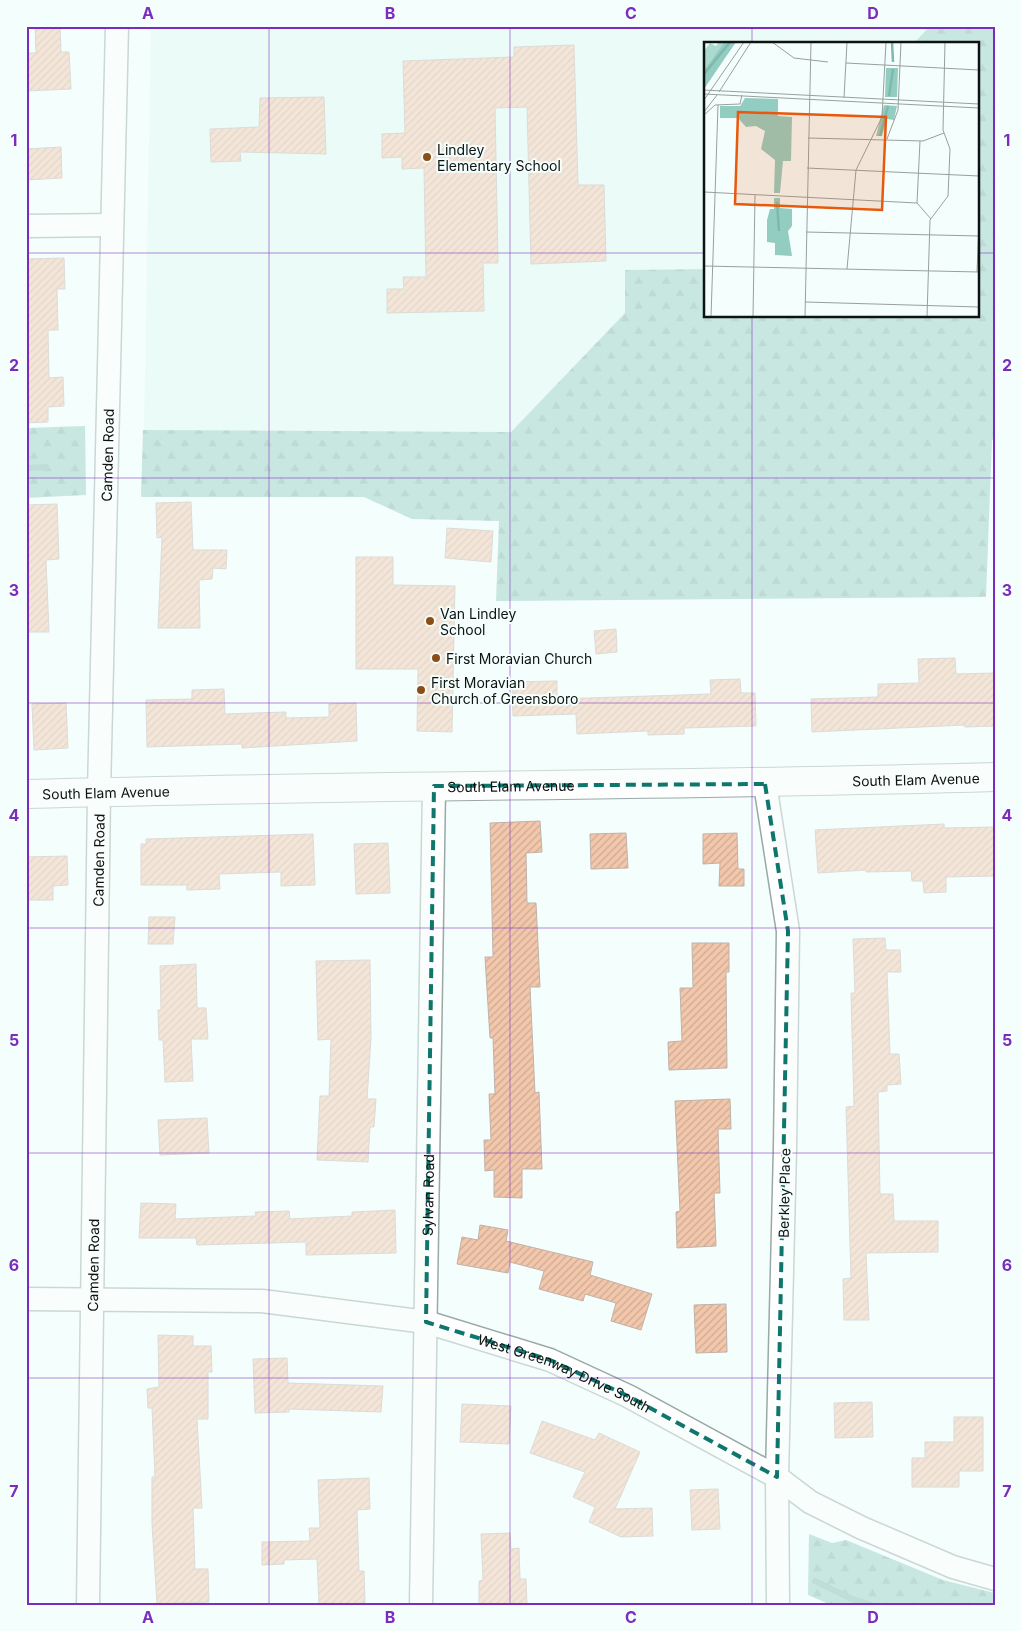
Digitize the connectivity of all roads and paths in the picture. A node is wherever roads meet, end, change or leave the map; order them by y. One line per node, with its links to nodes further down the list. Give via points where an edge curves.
1 (117, 26): 2 (street, Camden Road)
2 (112, 225): 3 (street); 7 (street, Camden Road)
3 (26, 226)
4 (995, 777): 5 (street, South Elam Avenue)
5 (765, 784): 6 (street, South Elam Avenue); 12 (street, Berkley Place, via 788,931)
6 (434, 786): 7 (street, South Elam Avenue); 11 (street, Sylvan Road)
7 (100, 792): 8 (street, South Elam Avenue); 10 (street, Camden Road)
8 (26, 794)
9 (26, 1299): 10 (street, West Greenway Drive South)
10 (94, 1300): 11 (street, West Greenway Drive South, via 262,1301); 14 (street, Camden Road)
11 (426, 1322): 12 (street, West Greenway Drive South, via 550,1360 628,1396); 15 (street, Sylvan Road)
12 (777, 1477): 13 (street, West Greenway Drive South, via 810,1502 862,1528 953,1567); 16 (street, Berkley Place)
13 (995, 1579)
14 (88, 1605)
15 (421, 1605)
16 (778, 1605)

